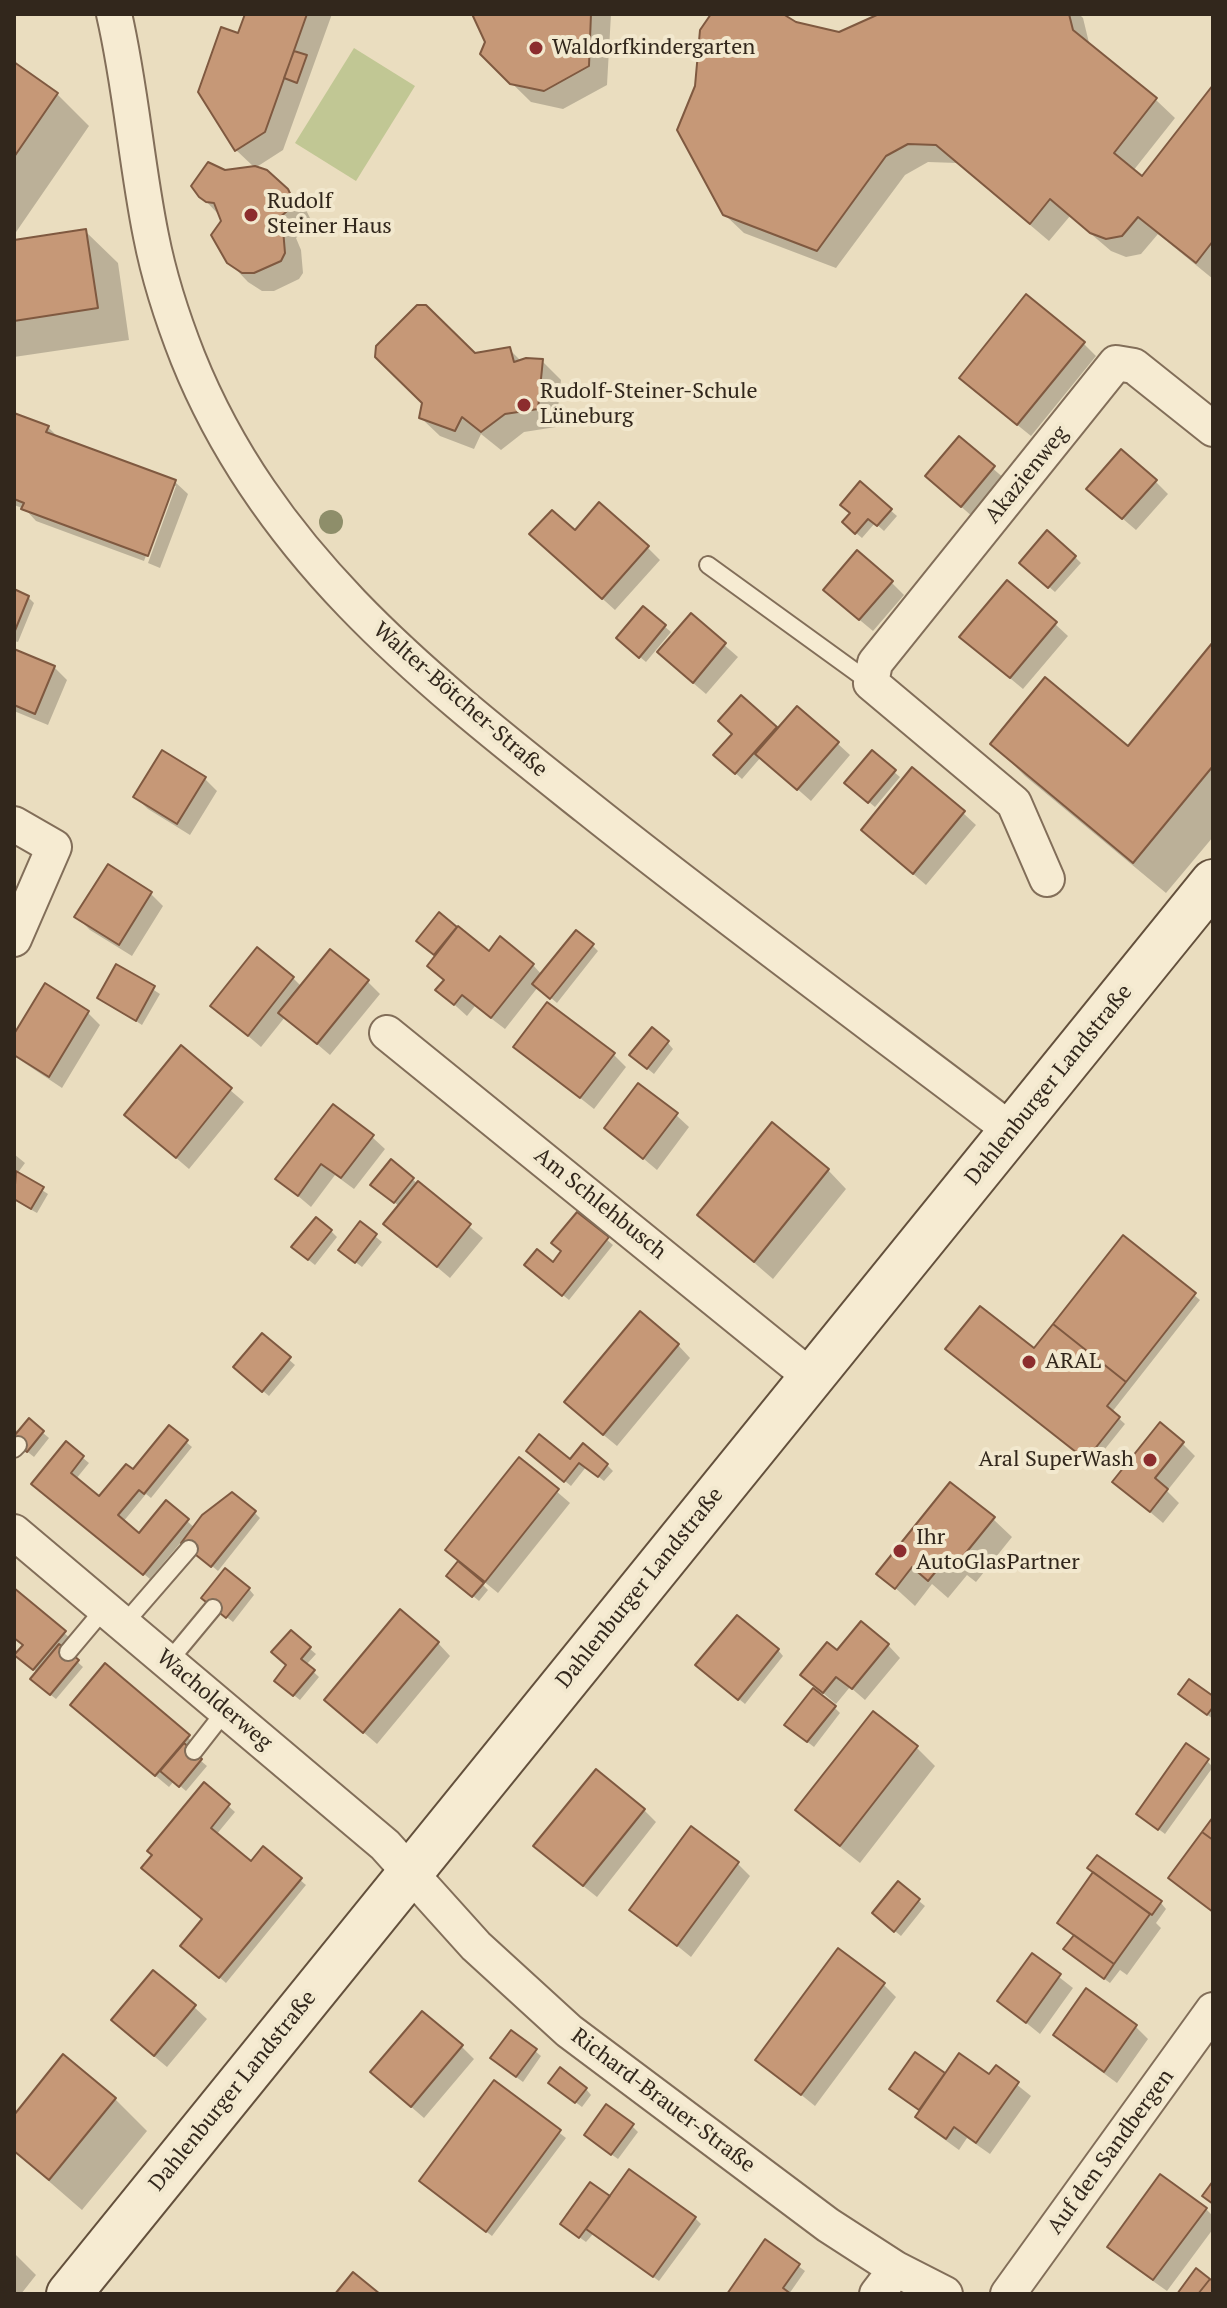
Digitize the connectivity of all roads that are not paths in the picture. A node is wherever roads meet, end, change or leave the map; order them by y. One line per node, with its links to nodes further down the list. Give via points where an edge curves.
1 (114, 14): 10 (street, Walter-Bötcher-Straße, via 151,237 188,358 247,472 290,534 384,637 471,715)
2 (1213, 429): 4 (street, Akazienweg, via 1134,366 1116,363 875,663)
3 (708, 565): 4 (lane)
4 (871, 683): 6 (street, via 1014,803)
5 (14, 824): 8 (street, via 54,847)
6 (1047, 879)
7 (1213, 882): 10 (main road, Dahlenburger Landstraße)
8 (14, 939)
9 (387, 1033): 11 (street, Am Schlehbusch)
10 (1012, 1131): 11 (main road, Dahlenburger Landstraße)
11 (811, 1377): 20 (main road, Dahlenburger Landstraße)
12 (14, 1532): 15 (street, Wacholderweg)
13 (189, 1549): 15 (lane)
14 (213, 1608): 17 (lane)
15 (115, 1616): 16 (lane); 17 (street, Wacholderweg)
16 (68, 1652)
17 (169, 1661): 18 (street, Wacholderweg)
18 (226, 1710): 19 (lane); 20 (street, Wacholderweg, via 385,1845)
19 (194, 1751)
20 (409, 1873): 22 (street, Richard-Brauer-Straße, via 498,1969 569,2031 828,2225); 23 (main road, Dahlenburger Landstraße)
21 (1213, 2010): 25 (street, Auf den Sandbergen)
22 (886, 2281): 24 (street, Richard-Brauer-Straße)
23 (69, 2294)
24 (945, 2294)
25 (1008, 2294)

